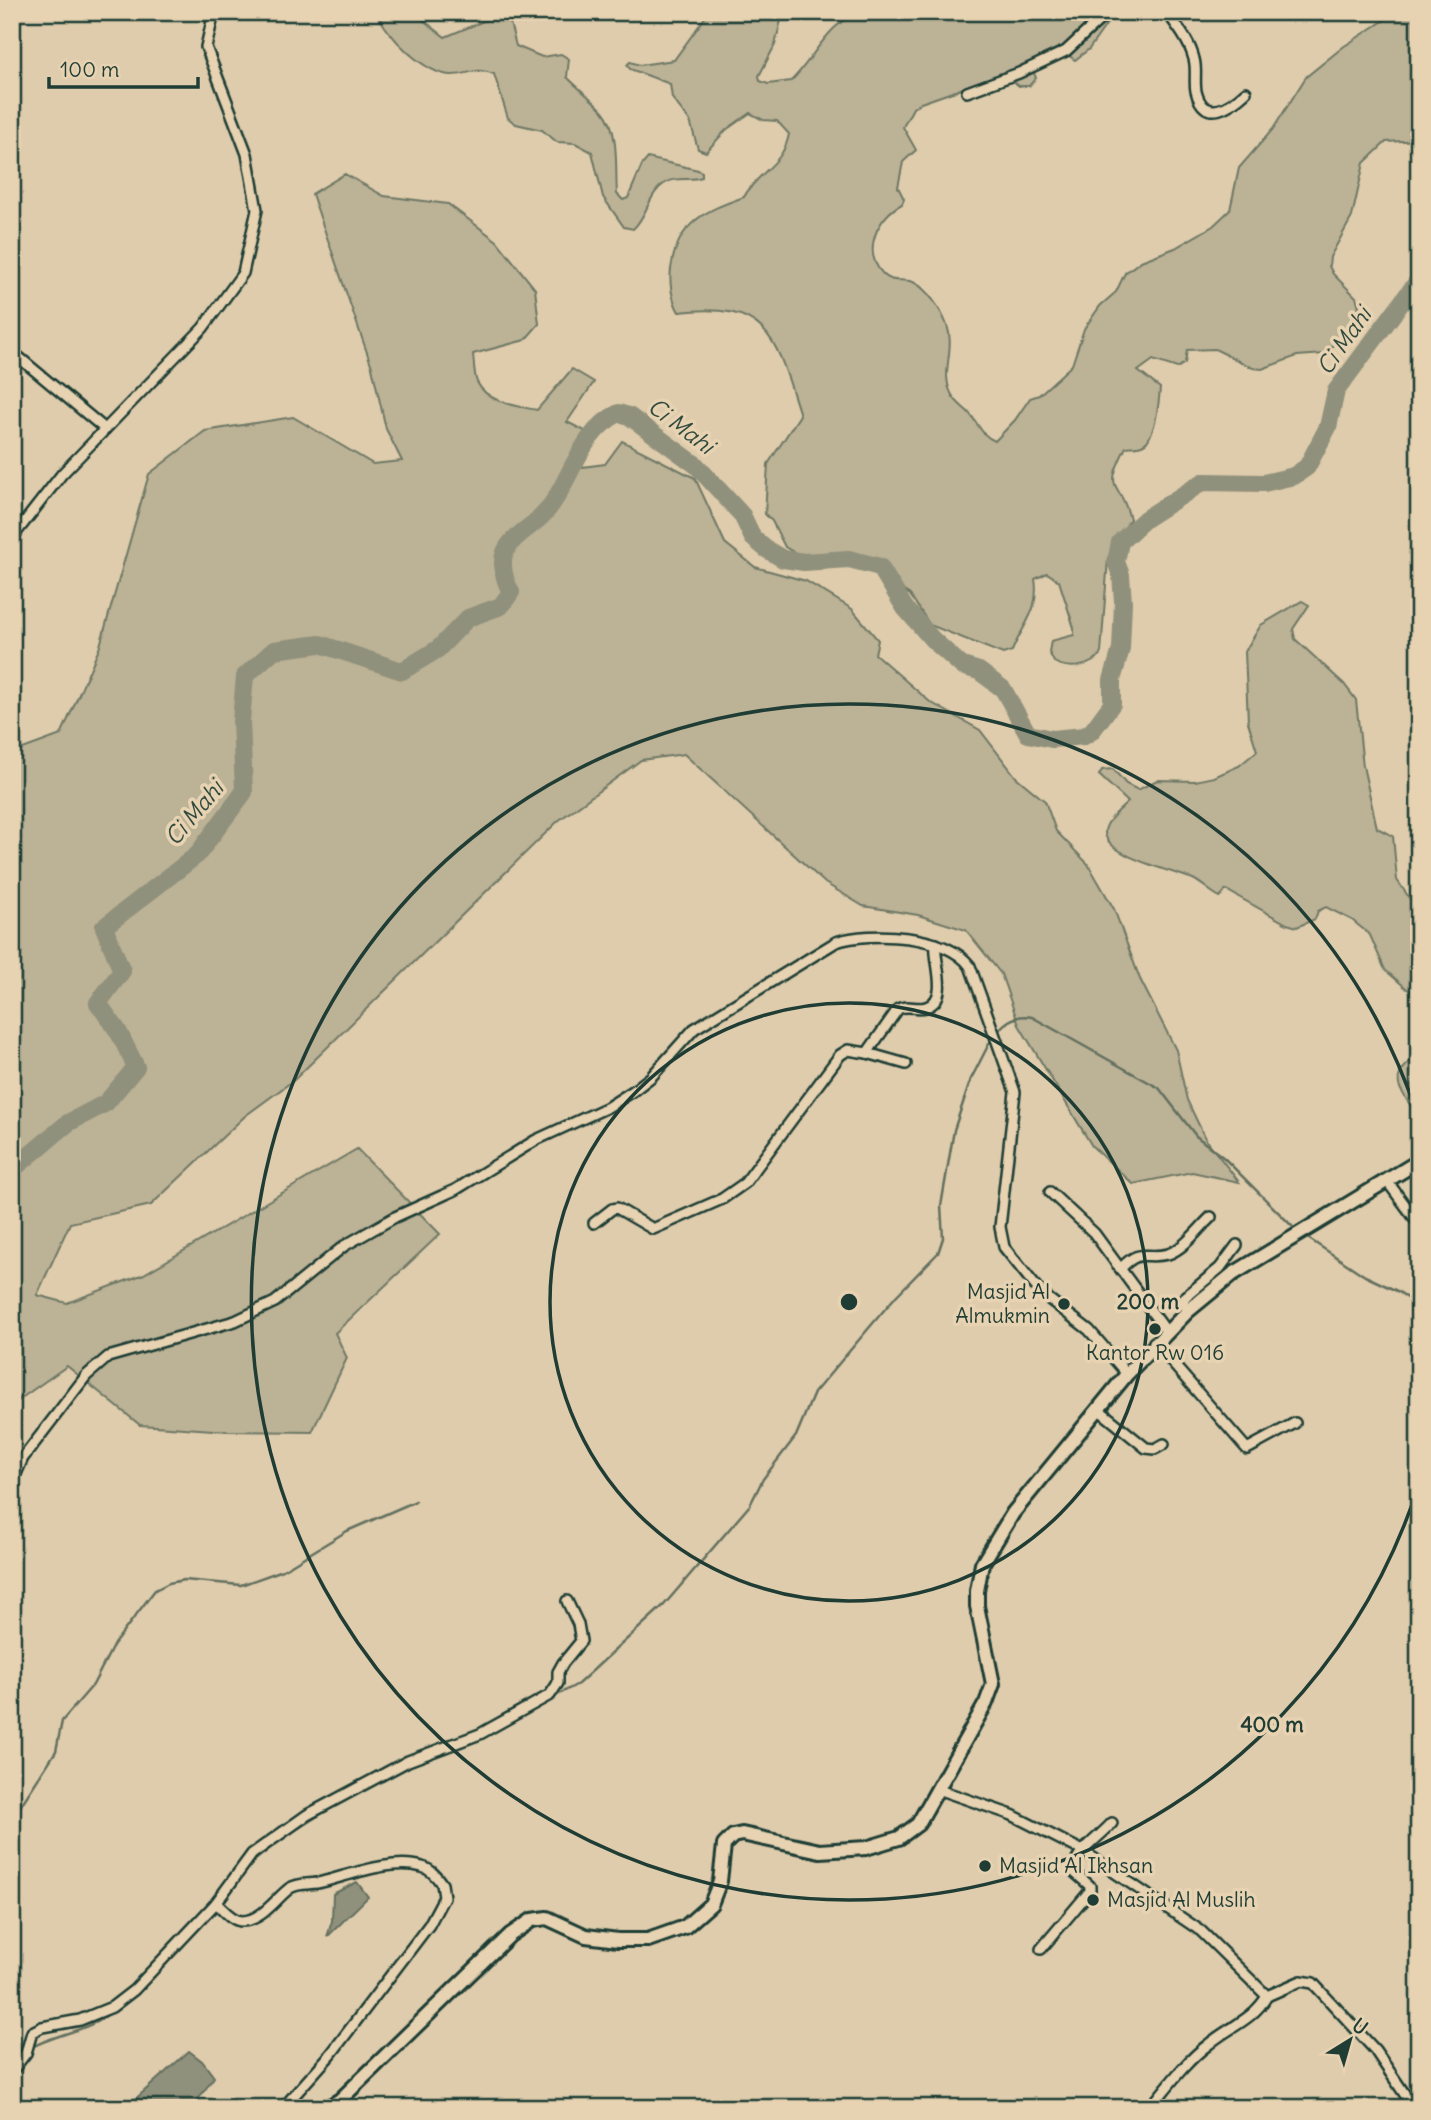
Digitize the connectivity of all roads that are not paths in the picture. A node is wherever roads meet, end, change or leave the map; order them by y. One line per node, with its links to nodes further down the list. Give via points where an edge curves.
1 (209, 12): 7 (street, via 212,21 206,47 247,154 257,210 254,235 243,273 203,328)
2 (1108, 12): 4 (street, via 1066,51)
3 (1167, 12): 5 (street, via 1193,54 1196,92 1202,104 1225,109)
4 (967, 92)
5 (1246, 92)
6 (12, 348): 7 (street)
7 (105, 429): 8 (street, via 62,474)
8 (12, 538)
9 (936, 944): 10 (street, via 934,956 942,980 934,1002 898,1009); 23 (street, via 955,950 970,966 1013,1080 1015,1108 1000,1227 1003,1247 1041,1293 1089,1330); 27 (street, via 874,934 836,942 694,1029 633,1091 344,1246 275,1302 234,1321 108,1357 86,1376 23,1458)
10 (867, 1053): 11 (street); 16 (street, via 848,1050 840,1055 755,1173 722,1199 653,1229 617,1208)
11 (906, 1064)
12 (1419, 1161): 13 (main road)
13 (1387, 1181): 17 (street); 20 (main road, via 1233,1274)
14 (1051, 1192): 19 (street, via 1094,1233)
15 (1211, 1217): 19 (street, via 1177,1249 1140,1253)
16 (594, 1223)
17 (1419, 1224)
18 (1237, 1245): 20 (street, via 1220,1268 1184,1298)
19 (1121, 1268): 21 (street)
20 (1188, 1311): 21 (main road)
21 (1166, 1331): 22 (main road)
22 (1154, 1342): 23 (main road); 25 (street, via 1247,1449)
23 (1127, 1374): 24 (main road)
24 (1098, 1409): 26 (street, via 1146,1448); 29 (main road, via 1013,1513 982,1564 977,1605 993,1684)
25 (1295, 1423)
26 (1164, 1444)
27 (12, 1483)
28 (567, 1601): 32 (street, via 581,1641 563,1663 550,1695 480,1734 408,1761 307,1815 252,1854)
29 (937, 1789): 31 (street, via 1012,1815); 37 (main road, via 912,1831 866,1849 820,1852 742,1834 733,1836 724,1845 720,1881 711,1904 685,1927 648,1940 586,1936 547,1918 532,1920 510,1935)
30 (1112, 1823): 31 (street)
31 (1083, 1851): 33 (street, via 1073,1871 1090,1891); 34 (street, via 1201,1931)
32 (216, 1903): 35 (street, via 169,1956 112,2007 32,2032 26,2053); 36 (street, via 237,1921 244,1921 300,1884 324,1882 357,1870 404,1866 422,1867 442,1884 444,1897 429,1925 331,2054)
33 (1041, 1948)
34 (1267, 1996): 38 (street, via 1245,2021 1192,2058); 39 (street, via 1301,1981 1318,1987 1375,2050)
35 (12, 2071)
36 (283, 2108)
37 (327, 2108)
38 (1150, 2108)
39 (1414, 2108)

